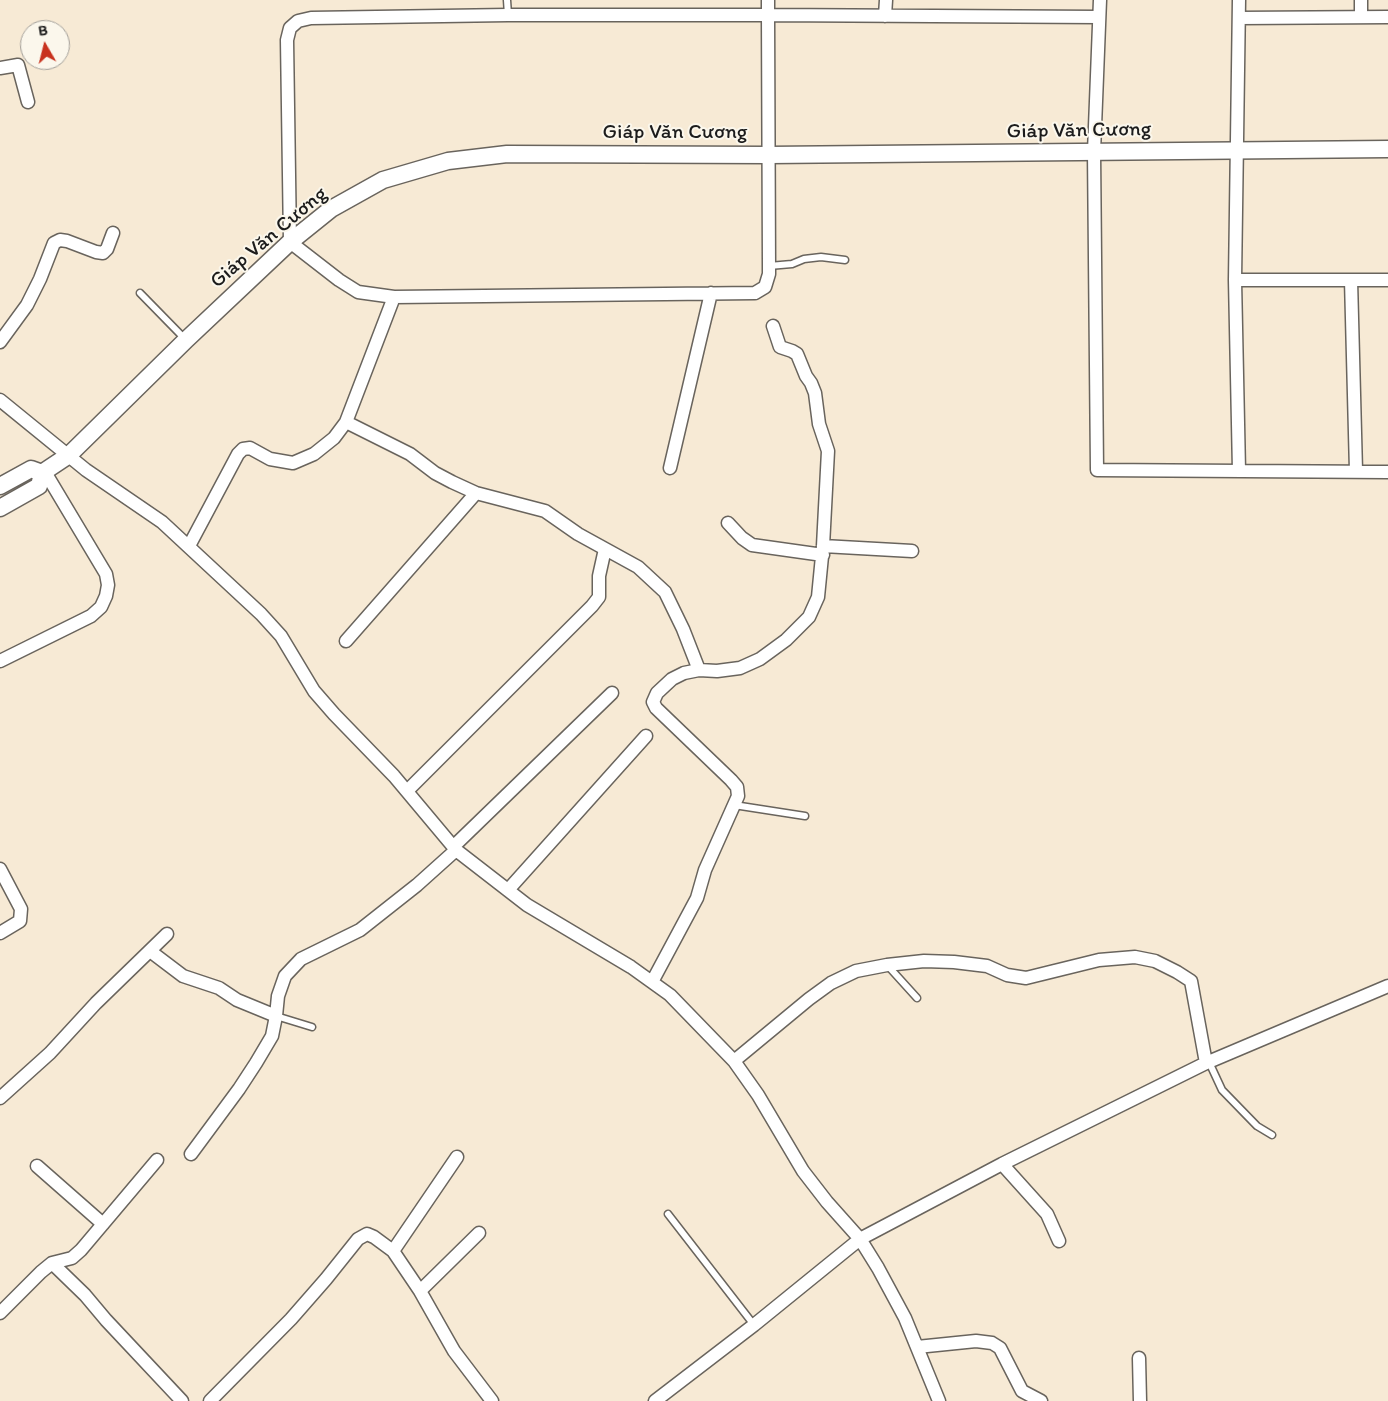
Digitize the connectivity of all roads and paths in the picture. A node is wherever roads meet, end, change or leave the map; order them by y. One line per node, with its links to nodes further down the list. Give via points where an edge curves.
1 (507, 0): 8 (lane)
2 (768, 0): 7 (street)
3 (886, 0): 9 (street)
4 (1100, 0): 10 (street)
5 (1240, 0): 13 (street)
6 (1361, 0): 11 (street)
7 (768, 14): 8 (street); 9 (street); 19 (street)
8 (508, 15): 21 (street, via 311,18 298,21 290,28 287,40)
9 (886, 16): 10 (street)
10 (1099, 17): 18 (street)
11 (1361, 17): 12 (street); 13 (street)
12 (1388, 17)
13 (1239, 18): 17 (street)
14 (0, 68): 15 (street, via 18,65)
15 (28, 102)
16 (1388, 149): 17 (street, Giáp Văn Cương)
17 (1237, 151): 18 (street, Giáp Văn Cương); 24 (street)
18 (1094, 152): 19 (street, Giáp Văn Cương); 37 (street, via 1097,470)
19 (769, 155): 21 (street, Giáp Văn Cương, via 507,154 448,161 383,180 331,209); 23 (street)
20 (113, 233): 32 (street, via 103,253 67,241 54,243 27,305)
21 (290, 242): 29 (street, via 358,292); 31 (street, Giáp Văn Cương)
22 (846, 260): 23 (lane, via 821,257)
23 (769, 266): 28 (street, via 765,287 755,293)
24 (1235, 280): 25 (street); 37 (street)
25 (1351, 280): 26 (street); 38 (street)
26 (1388, 280)
27 (140, 293): 31 (lane)
28 (711, 293): 29 (street); 36 (street)
29 (394, 297): 34 (street)
30 (772, 326): 47 (street, via 780,347 797,354 816,393 819,424 828,451)
31 (186, 340): 35 (street, Giáp Văn Cương)
32 (0, 342)
33 (0, 400): 35 (street)
34 (346, 422): 42 (street, via 410,454 444,478); 45 (street, via 334,438 314,454 294,463 270,459 250,448 243,449)
35 (69, 455): 39 (street, Giáp Văn Cương); 45 (street, via 162,522)
36 (670, 468)
37 (1239, 471): 38 (street)
38 (1356, 471): 40 (street)
39 (43, 472): 41 (street, via 31,469); 43 (street, via 39,486); 50 (street, via 106,574 106,596 101,608 91,616)
40 (1388, 472)
41 (0, 486)
42 (476, 493): 46 (street, via 545,512); 49 (street)
43 (0, 508)
44 (728, 523): 47 (street, via 752,545)
45 (189, 546): 54 (street, via 280,636 314,691)
46 (604, 549): 51 (street, via 638,567 665,592); 54 (street, via 599,597 592,606)
47 (823, 550): 48 (street); 51 (street, via 818,597 808,617 786,640 760,659 740,668)
48 (912, 551)
49 (346, 641)
50 (0, 661)
51 (699, 670): 55 (street, via 672,679 657,693 653,702 737,787)
52 (612, 693): 57 (street)
53 (646, 736): 59 (street)
54 (407, 791): 57 (street)
55 (734, 805): 56 (lane); 64 (street, via 705,870 697,898)
56 (805, 816)
57 (455, 848): 59 (street); 67 (street, via 417,885 360,930 301,960 285,976)
58 (0, 869): 60 (street, via 21,909 20,921)
59 (508, 890): 64 (street)
60 (0, 933)
61 (166, 934): 62 (street)
62 (150, 951): 67 (street, via 183,976 219,988 236,1000); 71 (street, via 50,1053)
63 (887, 965): 66 (lane); 69 (street, via 856,971 831,983); 70 (street, via 954,962 987,966 1007,975 1026,978 1099,960 1135,957 1155,962 1191,981)
64 (652, 982): 69 (street, via 670,995)
65 (1388, 986): 70 (street)
66 (917, 998)
67 (276, 1016): 68 (lane); 73 (street, via 272,1036 256,1063)
68 (312, 1027)
69 (734, 1060): 81 (street, via 803,1171)
70 (1207, 1062): 72 (lane, via 1222,1090 1257,1126); 76 (street)
71 (0, 1098)
72 (1272, 1135)
73 (191, 1154)
74 (457, 1158): 83 (street)
75 (157, 1160): 79 (street)
76 (1002, 1164): 81 (street); 82 (street, via 1047,1214)
77 (37, 1166): 79 (street)
78 (668, 1214): 87 (lane)
79 (103, 1224): 84 (street, via 72,1258)
80 (479, 1233): 85 (street)
81 (860, 1239): 87 (street); 88 (street, via 893,1294)
82 (1059, 1241)
83 (393, 1251): 85 (street); 91 (street, via 367,1234 358,1239 291,1319)
84 (52, 1264): 86 (street); 90 (street, via 85,1295)
85 (420, 1291): 92 (street, via 454,1351)
86 (0, 1313)
87 (754, 1325): 93 (street)
88 (917, 1347): 94 (street); 95 (street, via 976,1341 992,1343 1000,1348 1022,1391)
89 (1139, 1358): 96 (street)
90 (182, 1401)
91 (210, 1401)
92 (492, 1401)
93 (656, 1401)
94 (939, 1401)
95 (1041, 1401)
96 (1140, 1401)

